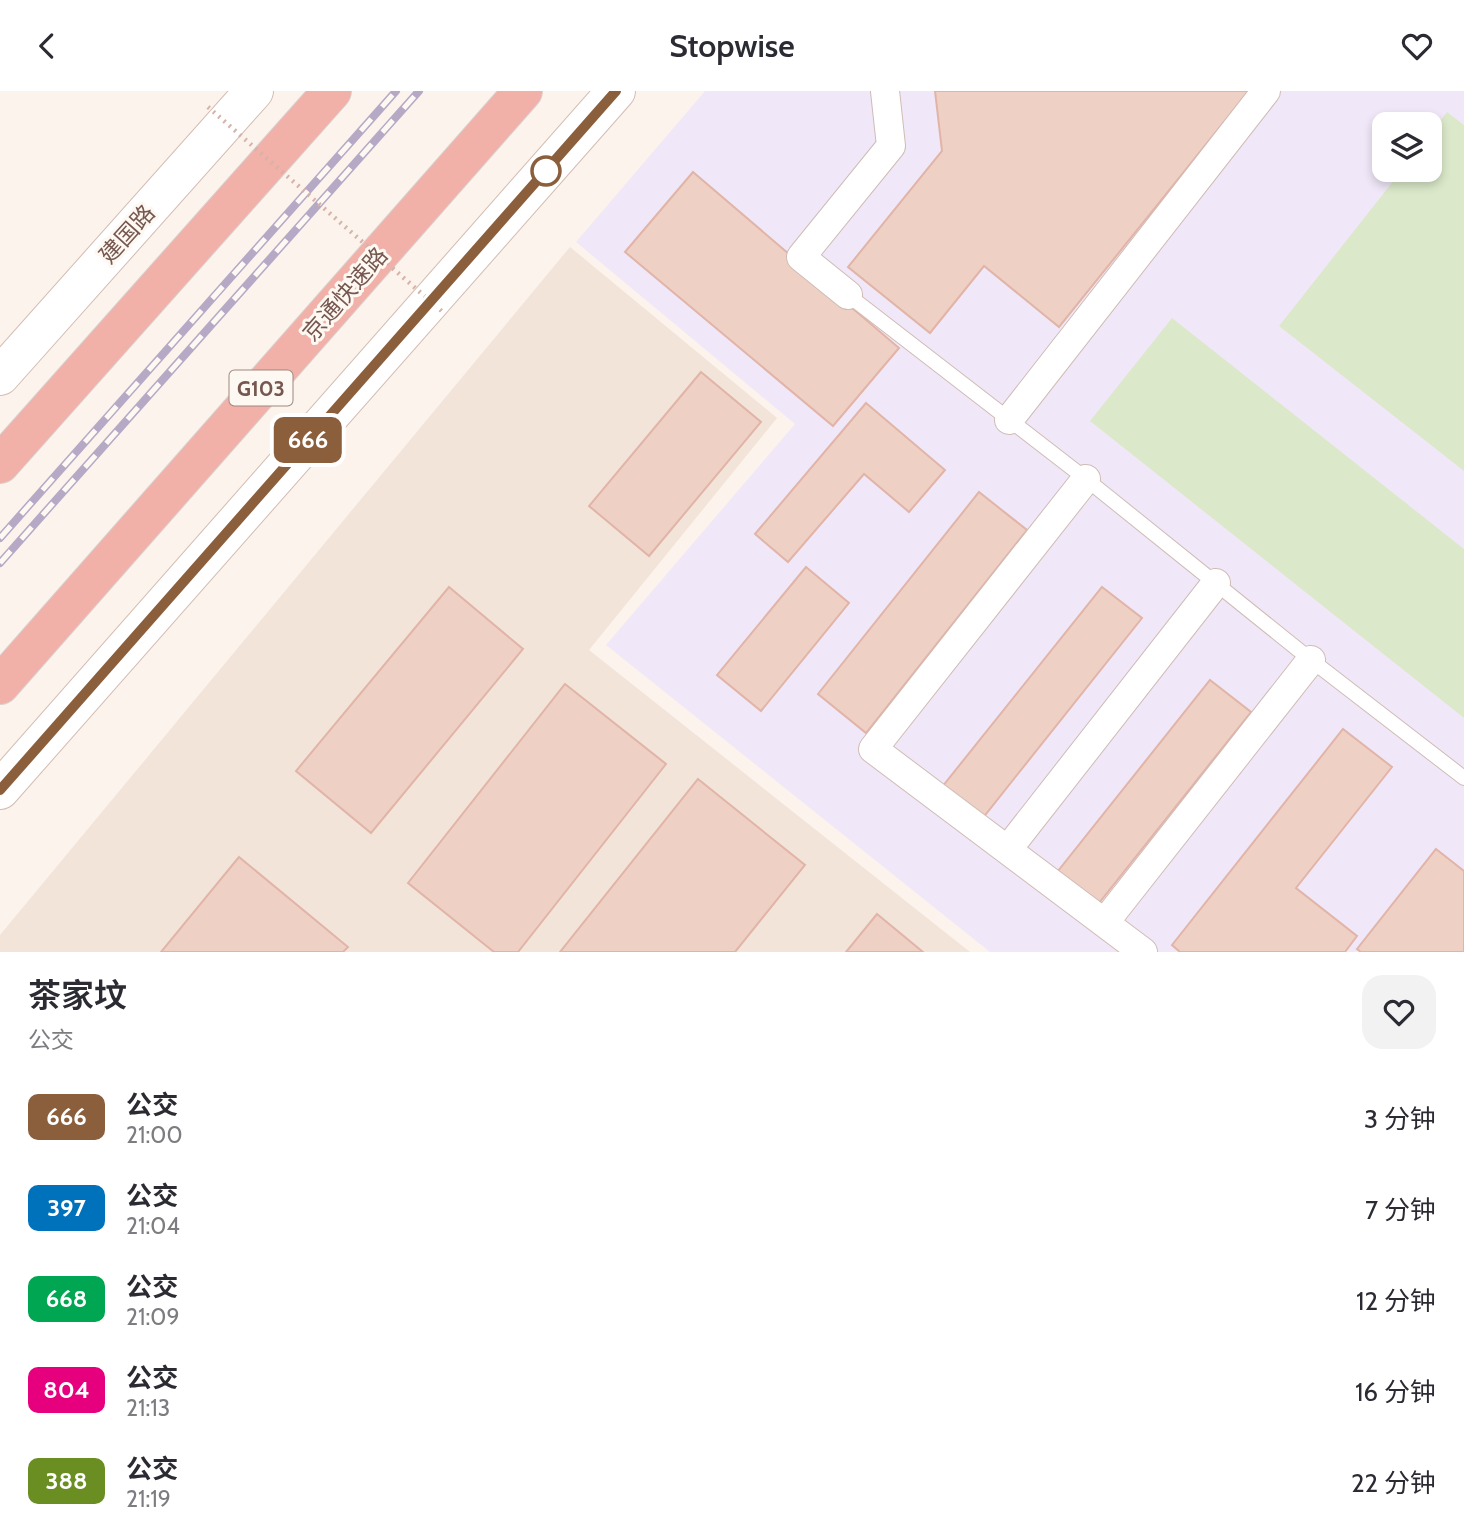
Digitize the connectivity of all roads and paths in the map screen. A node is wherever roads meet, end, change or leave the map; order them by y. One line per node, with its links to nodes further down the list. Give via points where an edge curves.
1 (254, 91): 10 (main road, 建国路)
2 (332, 91): 12 (highway)
3 (523, 91): 16 (highway, 京通快速路 / G103)
4 (616, 91): 18 (main road)
5 (885, 91): 8 (street, via 891,146 801,257)
6 (1266, 91): 11 (street)
7 (208, 107): 9 (path, bridge)
8 (848, 295): 11 (lane)
9 (445, 314)
10 (0, 376)
11 (1009, 420): 13 (lane)
12 (0, 464)
13 (1086, 479): 14 (lane); 19 (street, via 873,749)
14 (1216, 583): 15 (lane); 19 (street)
15 (1311, 660): 17 (lane); 20 (street)
16 (0, 685)
17 (1464, 778)
18 (0, 790)
19 (1008, 849): 20 (street)
20 (1105, 922): 21 (street)
21 (1143, 952)

